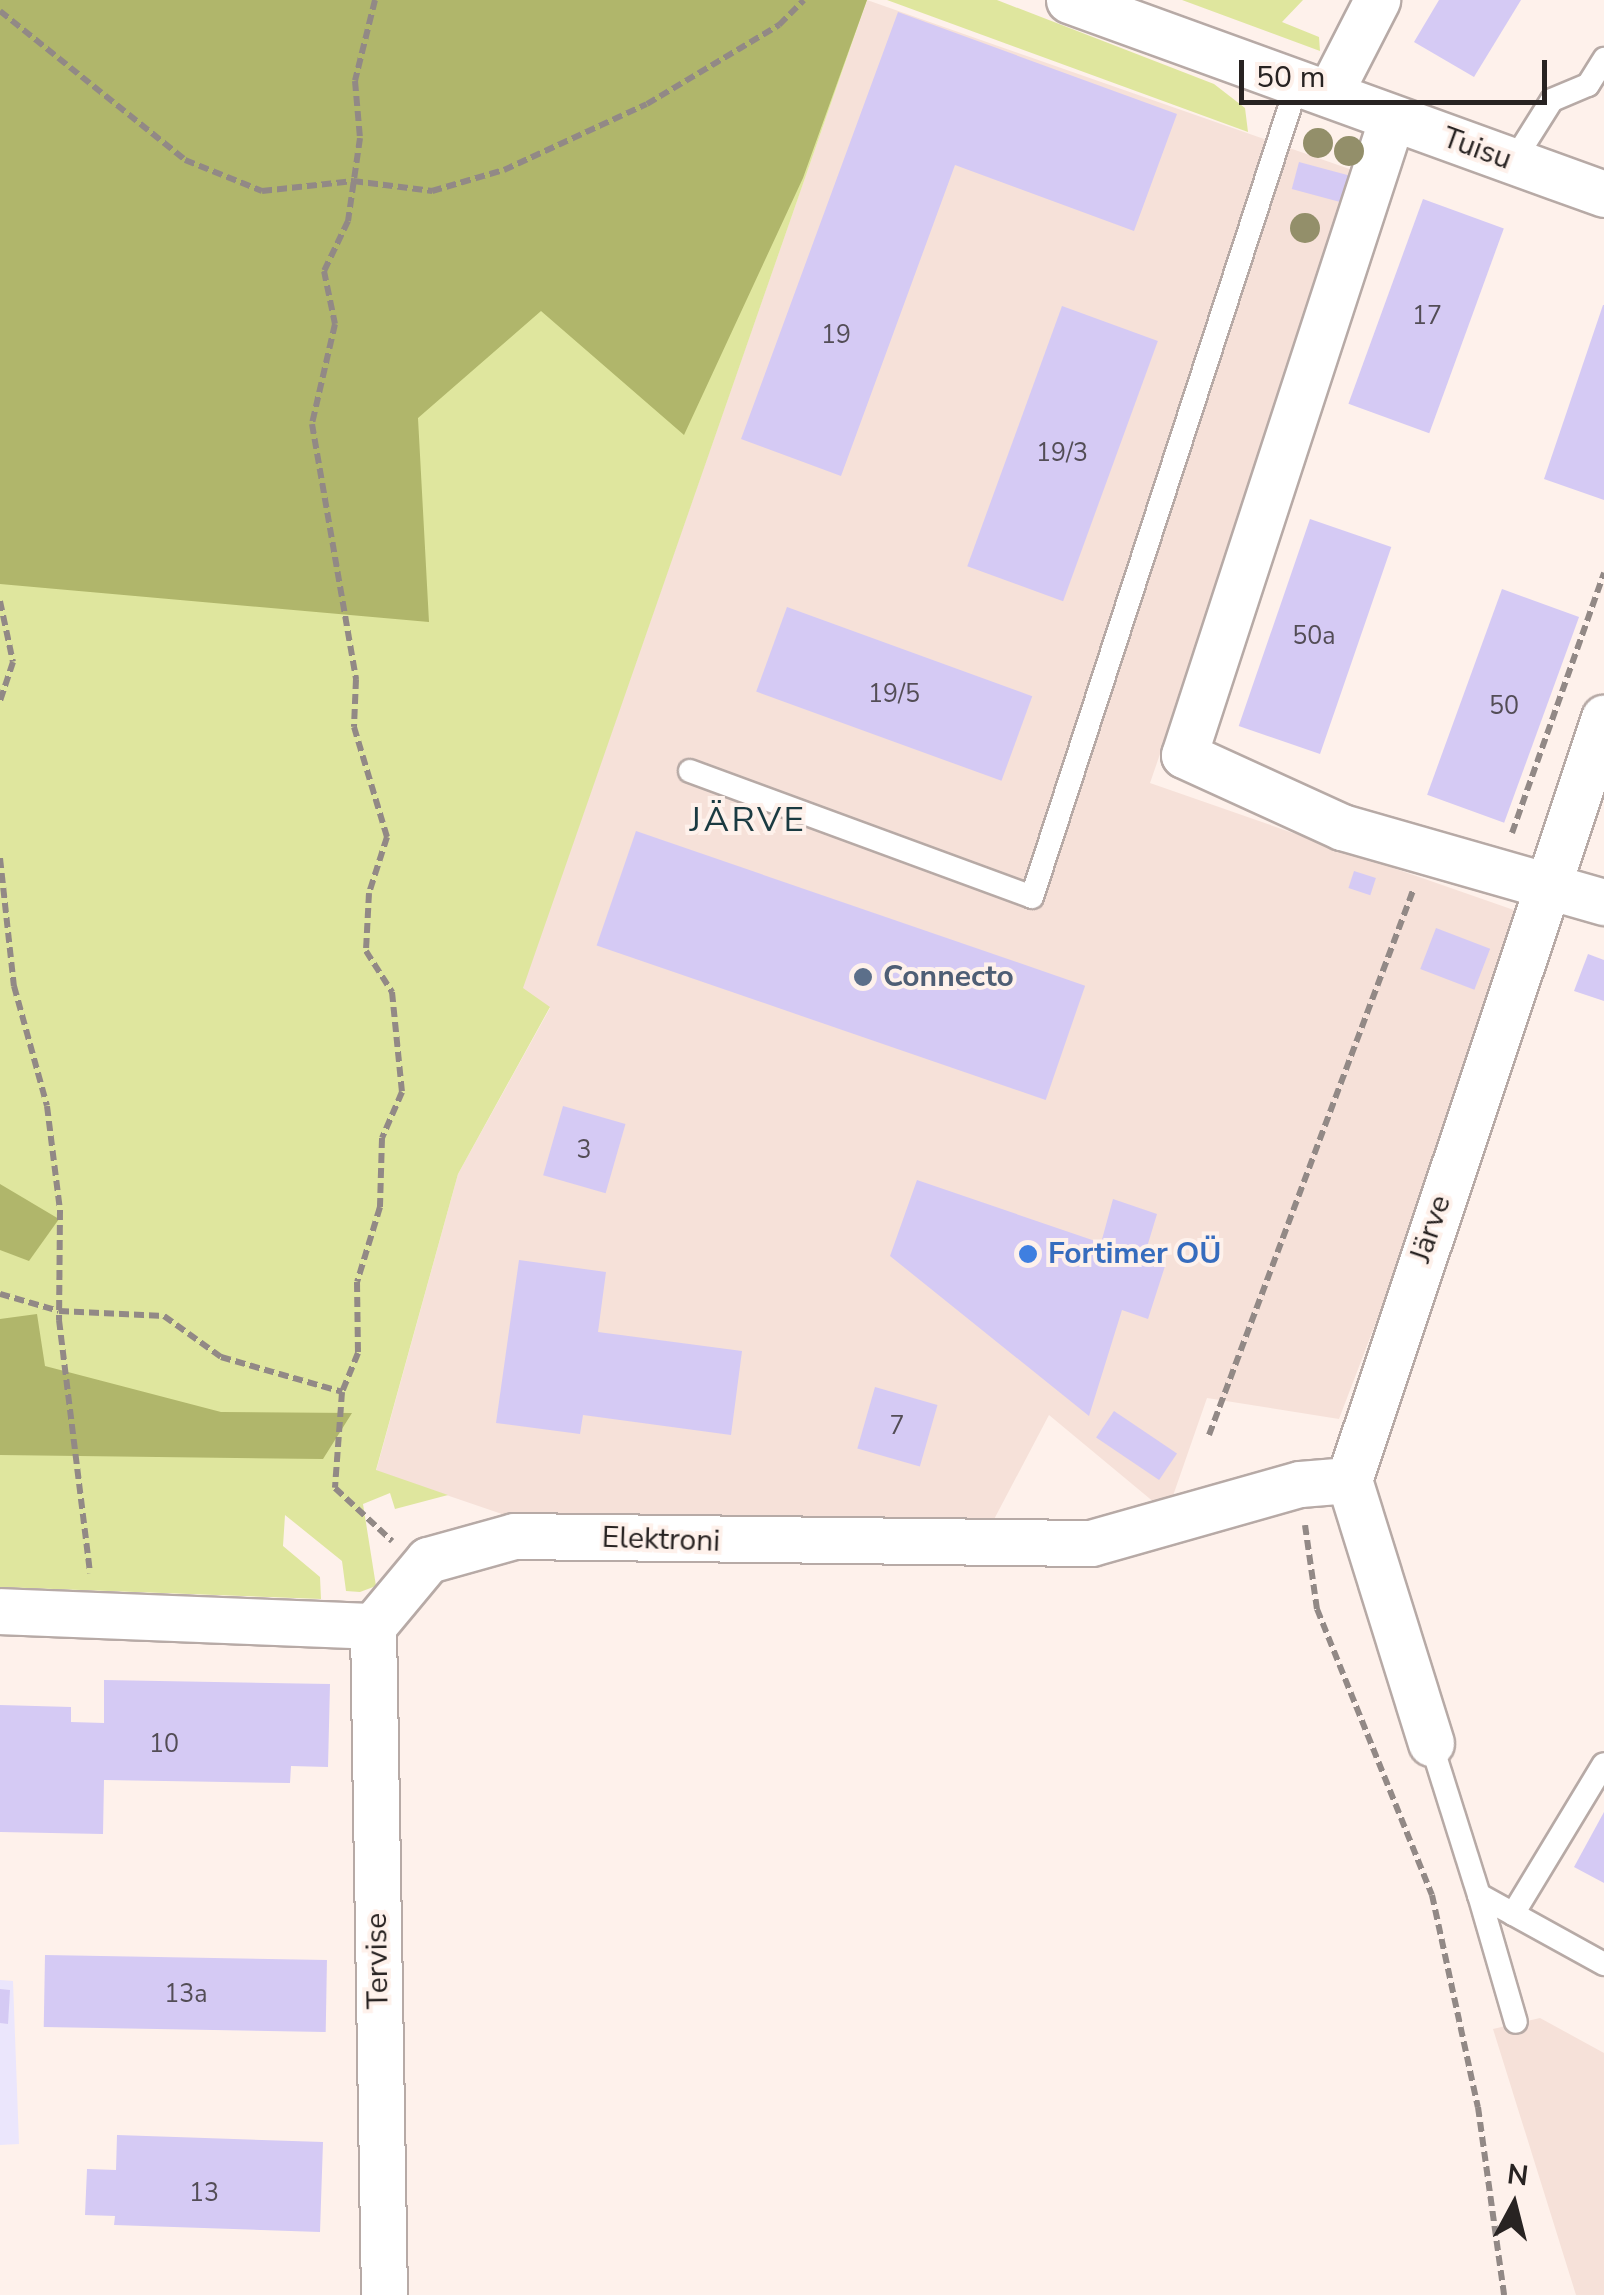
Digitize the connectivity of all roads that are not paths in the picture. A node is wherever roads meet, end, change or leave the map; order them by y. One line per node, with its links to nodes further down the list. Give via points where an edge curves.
1 (1069, 0): 4 (street, Tuisu)
2 (1377, 0): 4 (street)
3 (1604, 59): 6 (lane, via 1588,85 1552,100)
4 (1313, 90): 5 (street, Tuisu); 9 (lane, via 1032,897)
5 (1392, 118): 6 (street, Tuisu); 10 (street, via 1184,754 1342,828)
6 (1513, 162): 7 (street, Tuisu)
7 (1604, 194)
8 (1604, 718): 10 (street, Järve)
9 (690, 771)
10 (1545, 885): 11 (street); 12 (street, Järve)
11 (1604, 902)
12 (1349, 1480): 14 (street, Elektroni, via 1300,1484 1092,1543 514,1536 428,1560); 15 (street)
13 (0, 1611): 14 (street)
14 (372, 1626): 21 (street, Tervise)
15 (1431, 1742): 17 (lane)
16 (1604, 1764): 18 (lane)
17 (1478, 1896): 18 (lane); 20 (lane)
18 (1513, 1914): 19 (lane)
19 (1604, 1964)
20 (1516, 2022)
21 (384, 2295)

